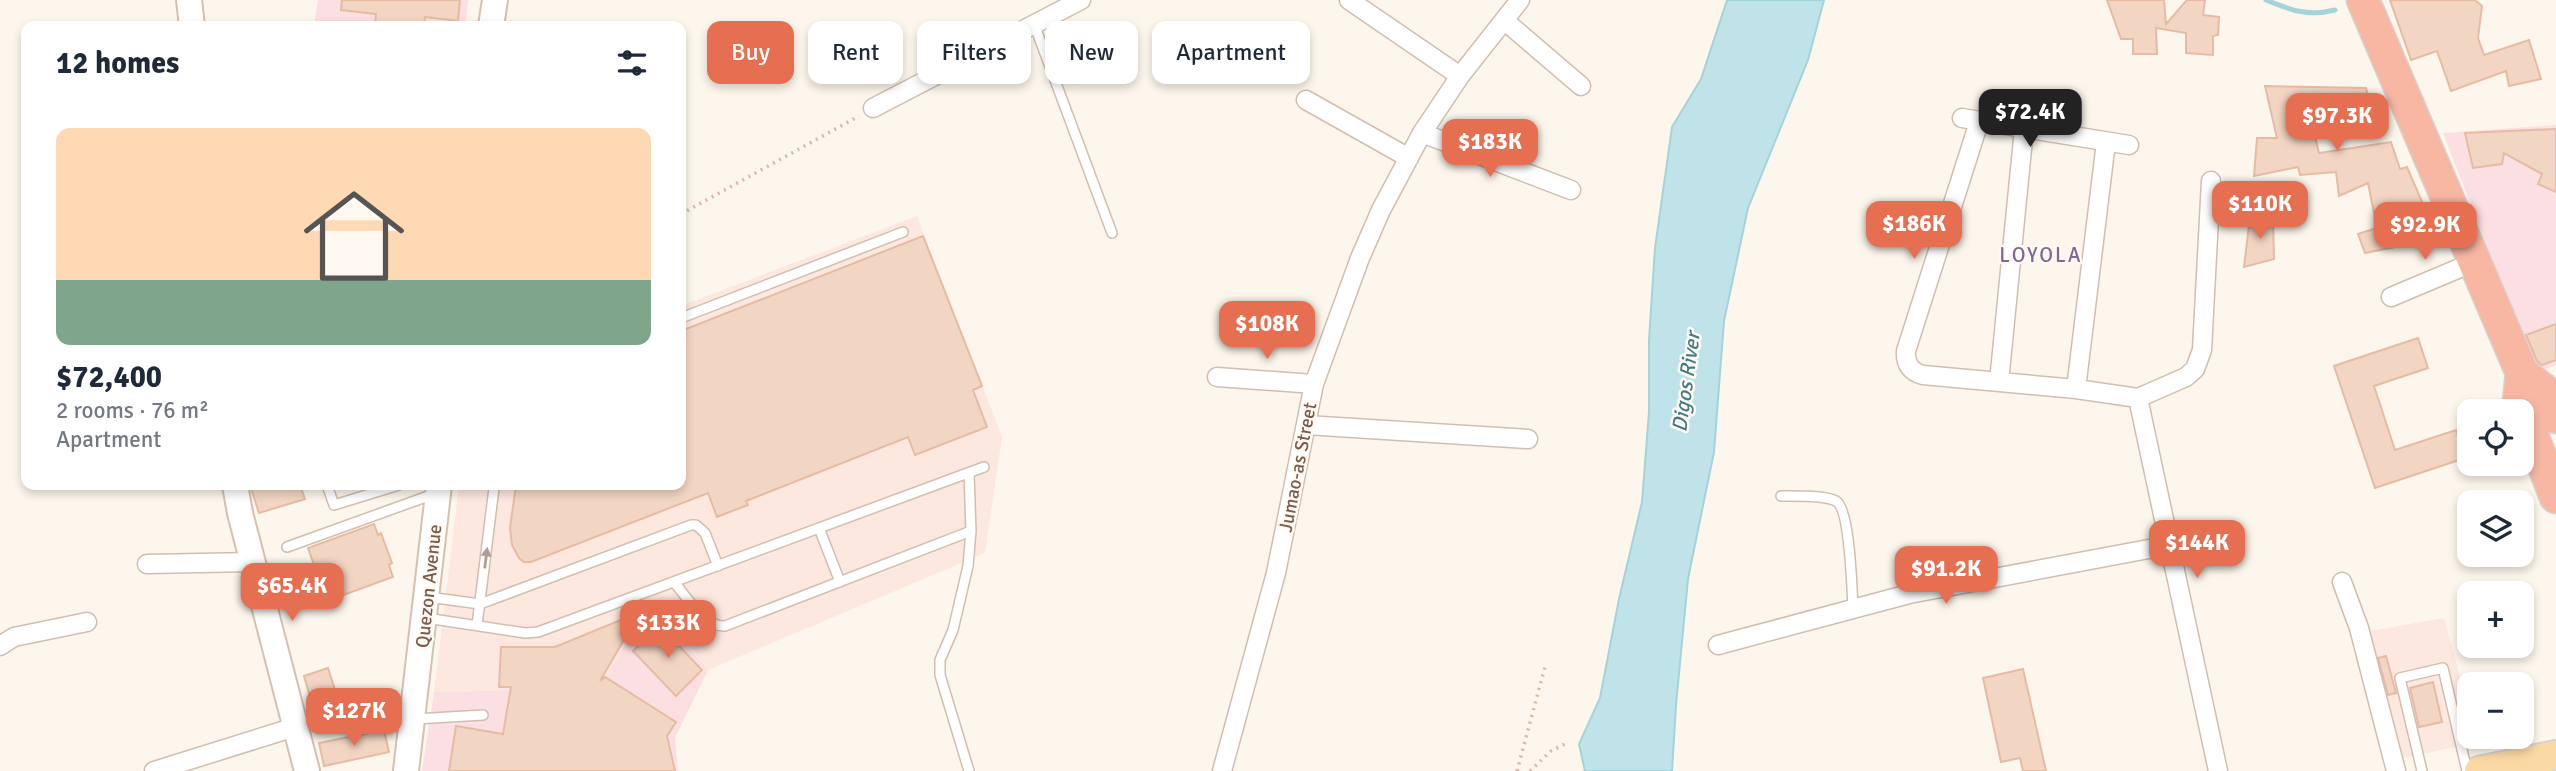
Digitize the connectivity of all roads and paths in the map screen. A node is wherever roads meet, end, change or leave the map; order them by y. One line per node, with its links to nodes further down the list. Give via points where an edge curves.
1 (189, 0): 8 (street)
2 (495, 0): 9 (street)
3 (1081, 0): 11 (street)
4 (1349, 0): 7 (street)
5 (1520, 0): 10 (street, Jumao-as Street)
6 (2362, 0): 26 (highway)
7 (1371, 6): 12 (street)
8 (191, 21)
9 (492, 21)
10 (1505, 21): 12 (street, Jumao-as Street); 13 (street)
11 (1034, 23): 15 (street); 25 (lane)
12 (1460, 76): 17 (street, Jumao-as Street)
13 (1581, 86)
14 (1306, 100): 20 (street)
15 (873, 108): 23 (path)
16 (2024, 129): 18 (street); 31 (street); 31 (street, via 1970,120 1905,356 1910,367 1923,375)
17 (1422, 133): 20 (street, Jumao-as Street); 22 (street)
18 (2106, 142): 19 (street); 33 (street)
19 (2129, 145)
20 (1409, 158): 32 (street, Jumao-as Street, via 1360,258)
21 (2211, 181): 34 (street, via 2202,356 2186,377)
22 (1570, 190)
23 (686, 211)
24 (903, 232): 28 (lane)
25 (1112, 233)
26 (2474, 262): 27 (street); 29 (highway)
27 (2391, 297)
28 (686, 316)
29 (2522, 373): 35 (highway, via 2546,392); 47 (highway, via 2519,402)
30 (1217, 377): 32 (street)
31 (1999, 382): 33 (street)
32 (1314, 384): 36 (street, Jumao-as Street)
33 (2076, 389): 34 (street)
34 (2138, 398): 50 (street)
35 (2556, 417)
36 (1306, 425): 37 (street); 75 (street, Jumao-as Street, via 1276,573)
37 (1528, 439)
38 (984, 467): 39 (lane)
39 (969, 472): 48 (lane); 49 (lane)
40 (236, 490): 52 (street)
41 (329, 490): 42 (lane, via 334,505)
42 (383, 490)
43 (434, 490): 51 (lane)
44 (439, 490): 59 (street, Quezon Avenue)
45 (494, 490): 58 (lane, one-way to 45)
46 (1782, 495): 60 (lane, via 1826,498 1840,504 1846,520)
47 (2556, 497)
48 (819, 528): 54 (lane); 56 (lane)
49 (971, 531): 56 (lane); 74 (lane, via 962,597 940,660 940,675)
50 (2170, 545): 60 (street); 78 (street)
51 (287, 547)
52 (253, 562): 53 (street); 68 (street)
53 (147, 564)
54 (718, 566): 55 (lane); 58 (lane, via 705,533 691,525)
55 (674, 582): 56 (lane, via 718,627); 62 (lane, via 538,632)
56 (840, 582)
57 (2342, 582): 79 (street, via 2359,628)
58 (480, 604): 59 (lane); 62 (lane)
59 (426, 607): 62 (lane); 67 (street, Quezon Avenue)
60 (1853, 608): 63 (street)
61 (87, 622): 64 (street, via 14,637)
62 (477, 625)
63 (1718, 645)
64 (0, 646)
65 (1545, 667): 76 (path)
66 (483, 715): 67 (lane)
67 (413, 719): 73 (street, Quezon Avenue)
68 (295, 727): 71 (street); 72 (street)
69 (1567, 743): 77 (path)
70 (2556, 755): 82 (main road)
71 (155, 771)
72 (307, 771)
73 (406, 771)
74 (969, 771)
75 (1222, 771)
76 (1517, 771)
77 (1530, 771)
78 (2218, 771)
79 (2396, 771)
80 (2422, 771): 81 (lane, via 2400,678 2443,668)
81 (2467, 771)
82 (2479, 771)

